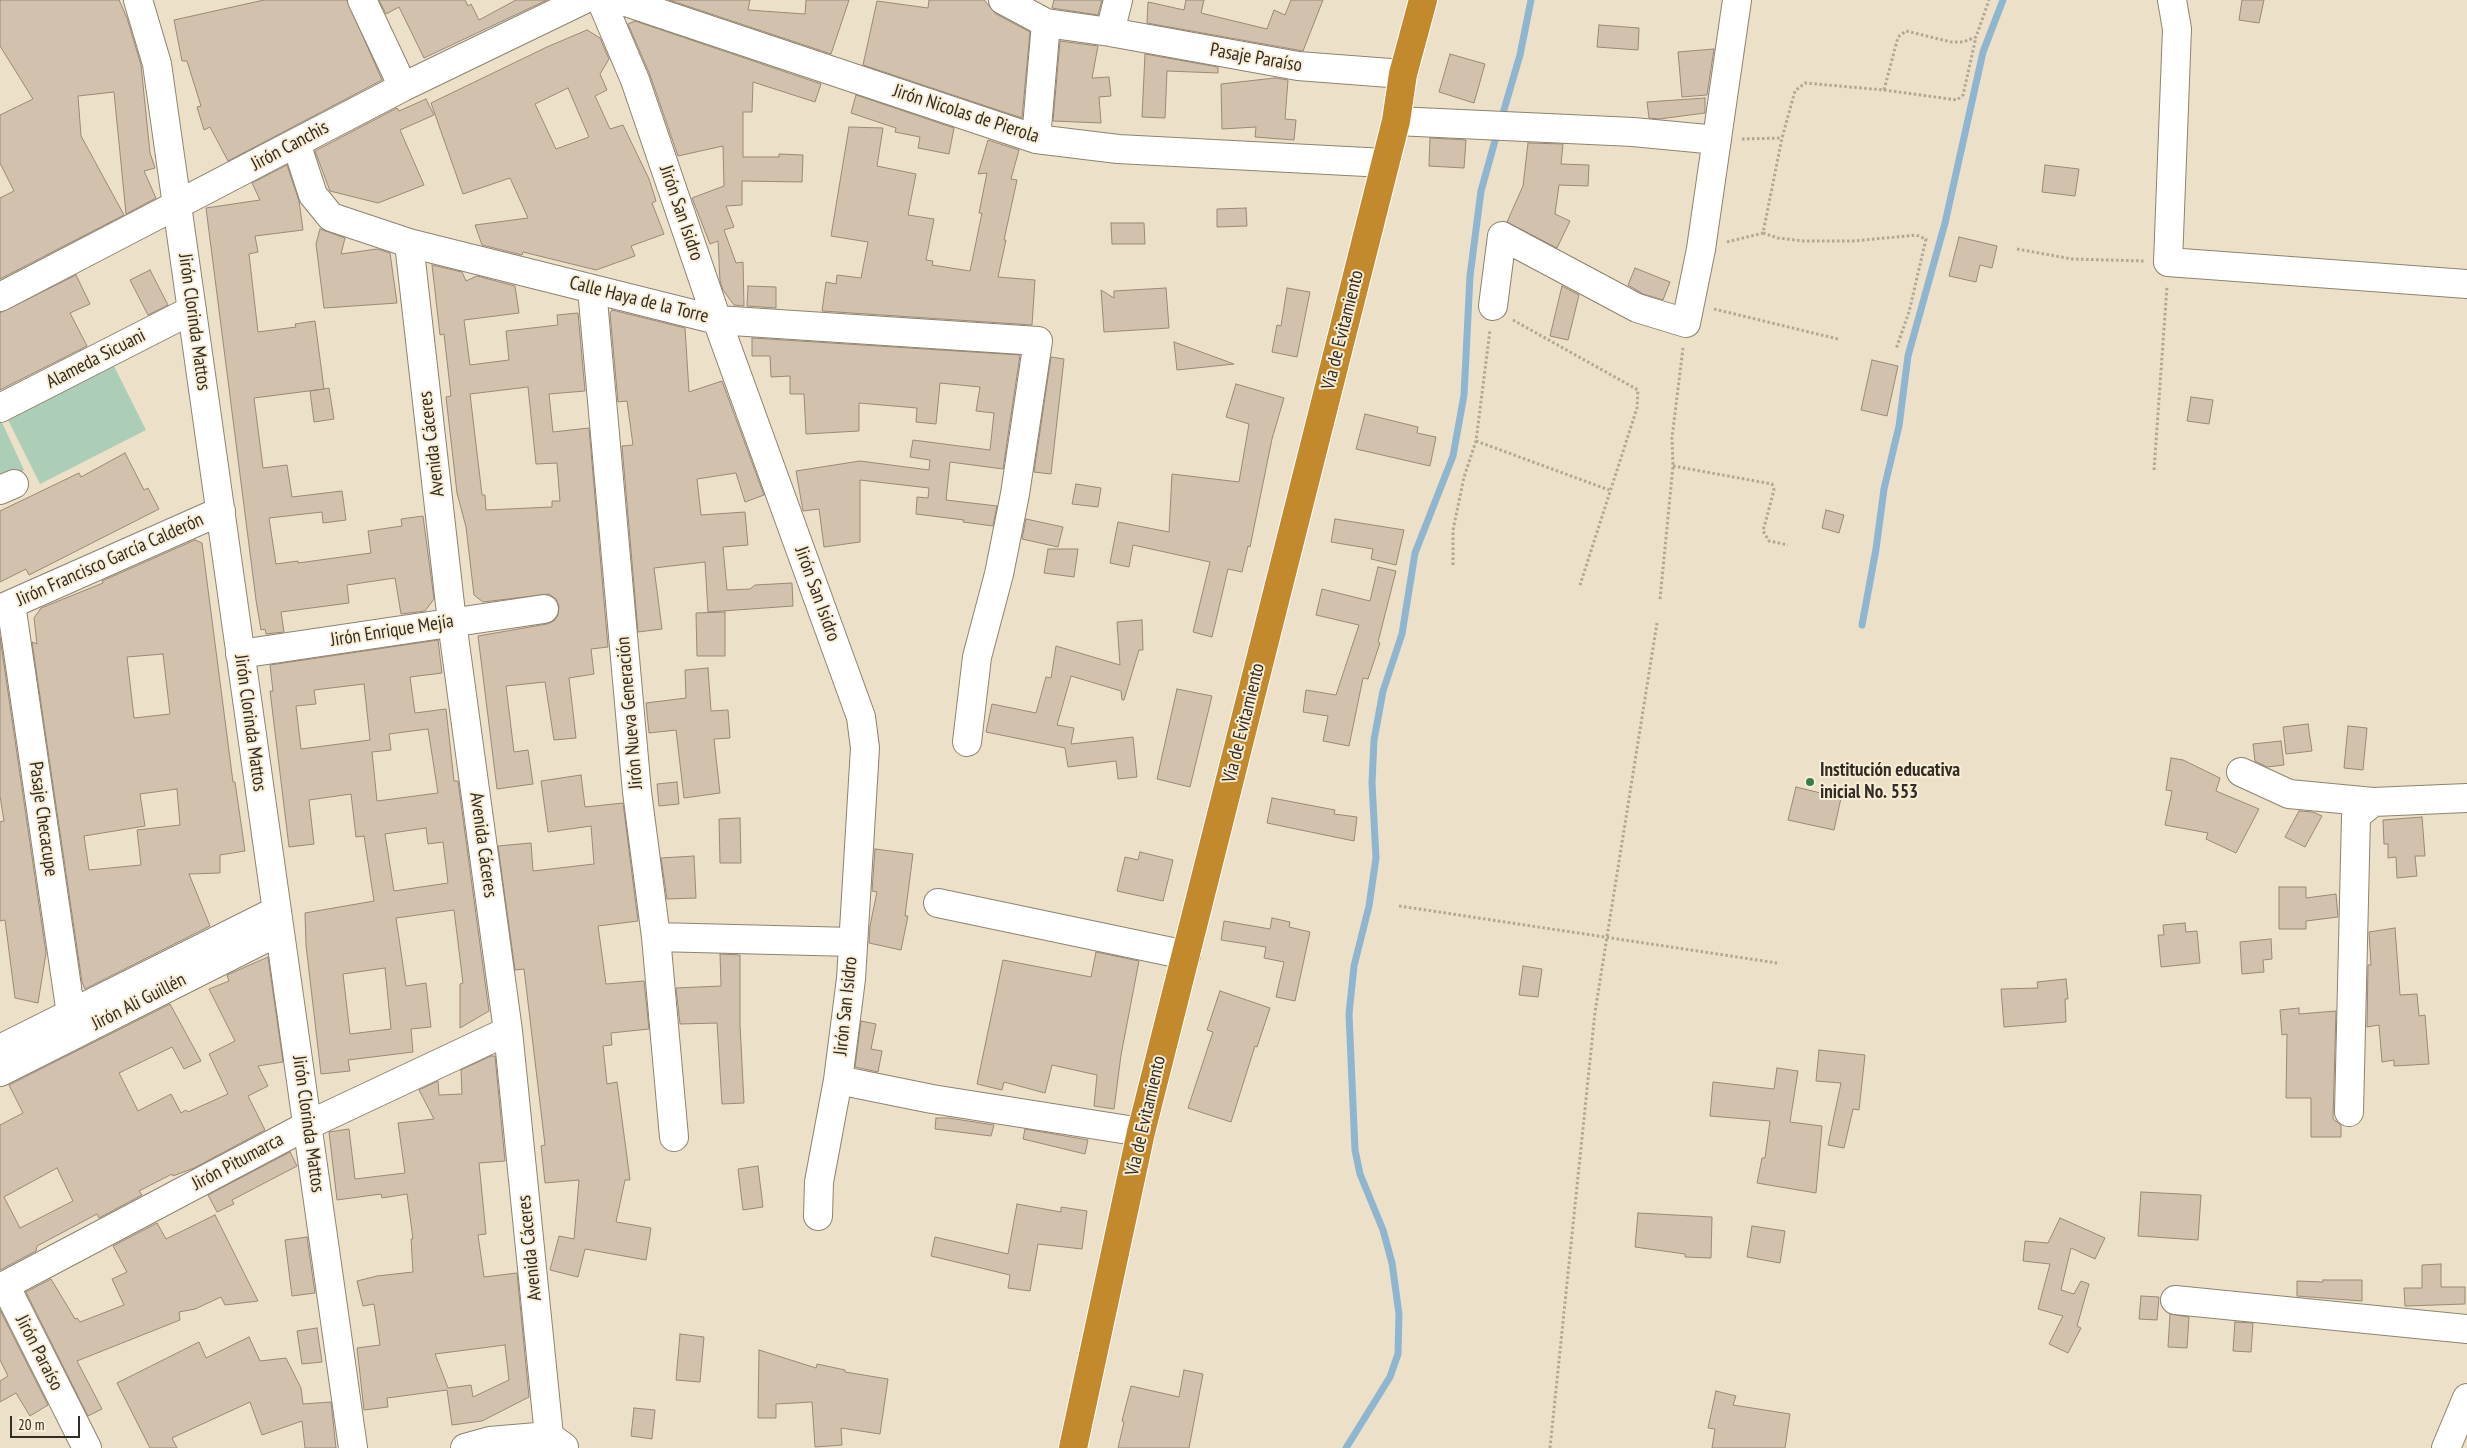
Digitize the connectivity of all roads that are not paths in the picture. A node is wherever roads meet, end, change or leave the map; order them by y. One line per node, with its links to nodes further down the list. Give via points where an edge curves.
1 (138, 0): 20 (street, Jirón Clorinda Mattos, via 157,64)
2 (362, 0): 14 (street)
3 (583, 0): 14 (street, Jirón Canchis)
4 (601, 0): 27 (street, Jirón San Isidro, via 635,80)
5 (620, 0): 16 (street, Jirón Nicolas de Pierola)
6 (1003, 0): 11 (street)
7 (1118, 0): 12 (street)
8 (1423, 0): 13 (highway, Vía de Evitamiento)
9 (1738, 0): 17 (street)
10 (2172, 0): 22 (street, via 2177,29 2168,262)
11 (1046, 23): 12 (street, Pasaje Paraíso); 16 (street)
12 (1110, 32): 13 (street, Pasaje Paraíso, via 1298,66)
13 (1403, 74): 15 (highway, Vía de Evitamiento)
14 (403, 87): 18 (street, Jirón Canchis)
15 (1396, 121): 17 (street, via 1632,132); 19 (highway, Vía de Evitamiento)
16 (1036, 139): 19 (street, Jirón Nicolas de Pierola, via 1118,150)
17 (1717, 140): 25 (street, via 1701,249 1687,314 1637,308 1502,236)
18 (296, 143): 20 (street, Jirón Canchis); 21 (street, Calle Haya de la Torre, via 313,195 331,217)
19 (1386, 163): 42 (highway, Vía de Evitamiento)
20 (178, 205): 24 (street, Jirón Canchis); 26 (street, Jirón Clorinda Mattos)
21 (409, 243): 23 (street, Calle Haya de la Torre); 32 (street, Avenida Cáceres)
22 (2467, 284)
23 (592, 289): 27 (street, Calle Haya de la Torre); 40 (street, Jirón Nueva Generación, via 636,782)
24 (0, 297)
25 (1493, 306)
26 (192, 310): 28 (street, Alameda Sicuani); 29 (street, Jirón Clorinda Mattos)
27 (717, 320): 34 (street, Calle Haya de la Torre, via 1038,341 999,574 977,657); 41 (street, Jirón San Isidro, via 861,718 865,748)
28 (0, 408)
29 (221, 511): 30 (street, Jirón Francisco García Calderón); 33 (street, Jirón Clorinda Mattos)
30 (6, 606): 43 (street, Pasaje Checacupe)
31 (544, 609): 32 (street, Jirón Enrique Mejía)
32 (452, 622): 33 (street, Jirón Enrique Mejía); 44 (street, Avenida Cáceres)
33 (240, 654): 39 (street, Jirón Clorinda Mattos)
34 (967, 742)
35 (2241, 772): 37 (street, via 2289,794)
36 (2467, 798): 37 (street)
37 (2374, 802): 48 (street, via 2356,816)
38 (938, 903): 42 (street)
39 (277, 922): 43 (street, Jirón Ali Guillén); 49 (street, Jirón Clorinda Mattos)
40 (656, 936): 41 (street); 51 (street, Jirón Nueva Generación)
41 (853, 942): 47 (street, Jirón San Isidro)
42 (1186, 955): 50 (highway, Vía de Evitamiento)
43 (72, 1024): 45 (street, Jirón Ali Guillén); 46 (street, Jirón Ali Guillén)
44 (508, 1031): 49 (street, Jirón Pitumarca); 57 (street, Avenida Cáceres)
45 (0, 1049)
46 (0, 1072)
47 (838, 1080): 50 (street, via 932,1099); 52 (street, Jirón San Isidro, via 819,1182)
48 (2349, 1112)
49 (308, 1125): 53 (street, Jirón Pitumarca); 59 (street, Jirón Clorinda Mattos)
50 (1141, 1132): 61 (highway, Vía de Evitamiento)
51 (674, 1136)
52 (818, 1216)
53 (2, 1286): 58 (street, Jirón Paraíso)
54 (2175, 1300): 55 (street)
55 (2467, 1329)
56 (2467, 1398): 62 (street)
57 (556, 1444): 60 (street, via 490,1441)
58 (87, 1448)
59 (353, 1448)
60 (466, 1448)
61 (1073, 1448)
62 (2446, 1448)

